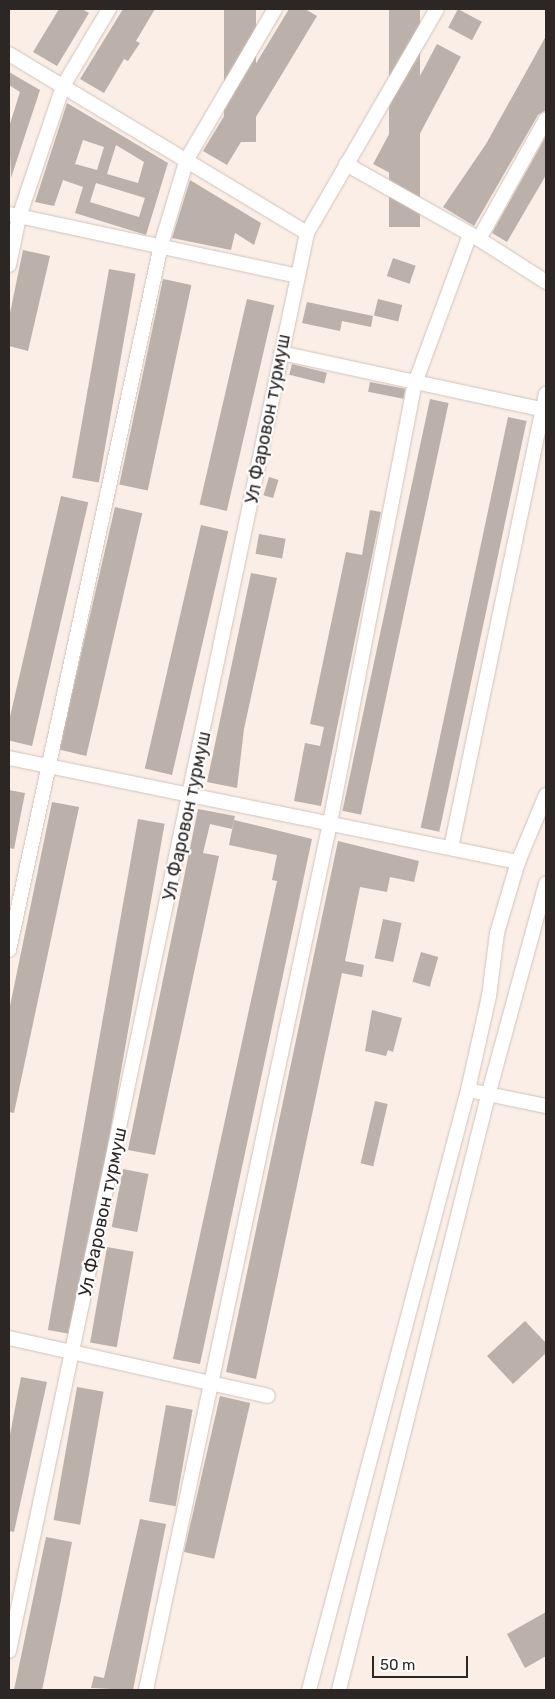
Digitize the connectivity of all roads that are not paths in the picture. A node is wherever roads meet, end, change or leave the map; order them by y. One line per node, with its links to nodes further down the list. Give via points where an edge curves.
1 (109, 9): 5 (street)
2 (275, 9): 7 (street)
3 (437, 9): 8 (street, Ул Фаровон турмуш)
4 (9, 54): 5 (street)
5 (64, 86): 7 (street); 9 (street)
6 (546, 120): 11 (street)
7 (187, 159): 10 (street); 12 (street)
8 (346, 164): 10 (street, Ул Фаровон турмуш); 11 (street)
9 (14, 216): 12 (street); 13 (street)
10 (307, 233): 14 (street, Ул Фаровон турмуш)
11 (474, 236): 15 (street); 17 (street)
12 (161, 245): 14 (street); 21 (street)
13 (9, 265)
14 (297, 276): 16 (street, Ул Фаровон турмуш)
15 (546, 282)
16 (281, 353): 17 (street); 22 (street, Ул Фаровон турмуш)
17 (415, 383): 19 (street); 24 (street)
18 (546, 394): 19 (street)
19 (541, 409): 25 (street)
20 (9, 758): 21 (street)
21 (48, 766): 22 (street); 28 (street)
22 (191, 795): 24 (street); 33 (street, Ул Фаровон турмуш)
23 (546, 795): 26 (street)
24 (330, 824): 25 (street); 34 (street)
25 (451, 848): 26 (street)
26 (518, 862): 29 (street, via 498,933 489,996)
27 (546, 884): 30 (street)
28 (9, 950)
29 (468, 1090): 30 (street); 38 (street)
30 (489, 1092): 31 (street); 39 (street)
31 (546, 1106)
32 (9, 1338): 33 (street)
33 (73, 1351): 34 (street); 36 (street, Ул Фаровон турмуш)
34 (212, 1384): 35 (street); 37 (street)
35 (268, 1396)
36 (9, 1651)
37 (146, 1690)
38 (309, 1690)
39 (339, 1690)

